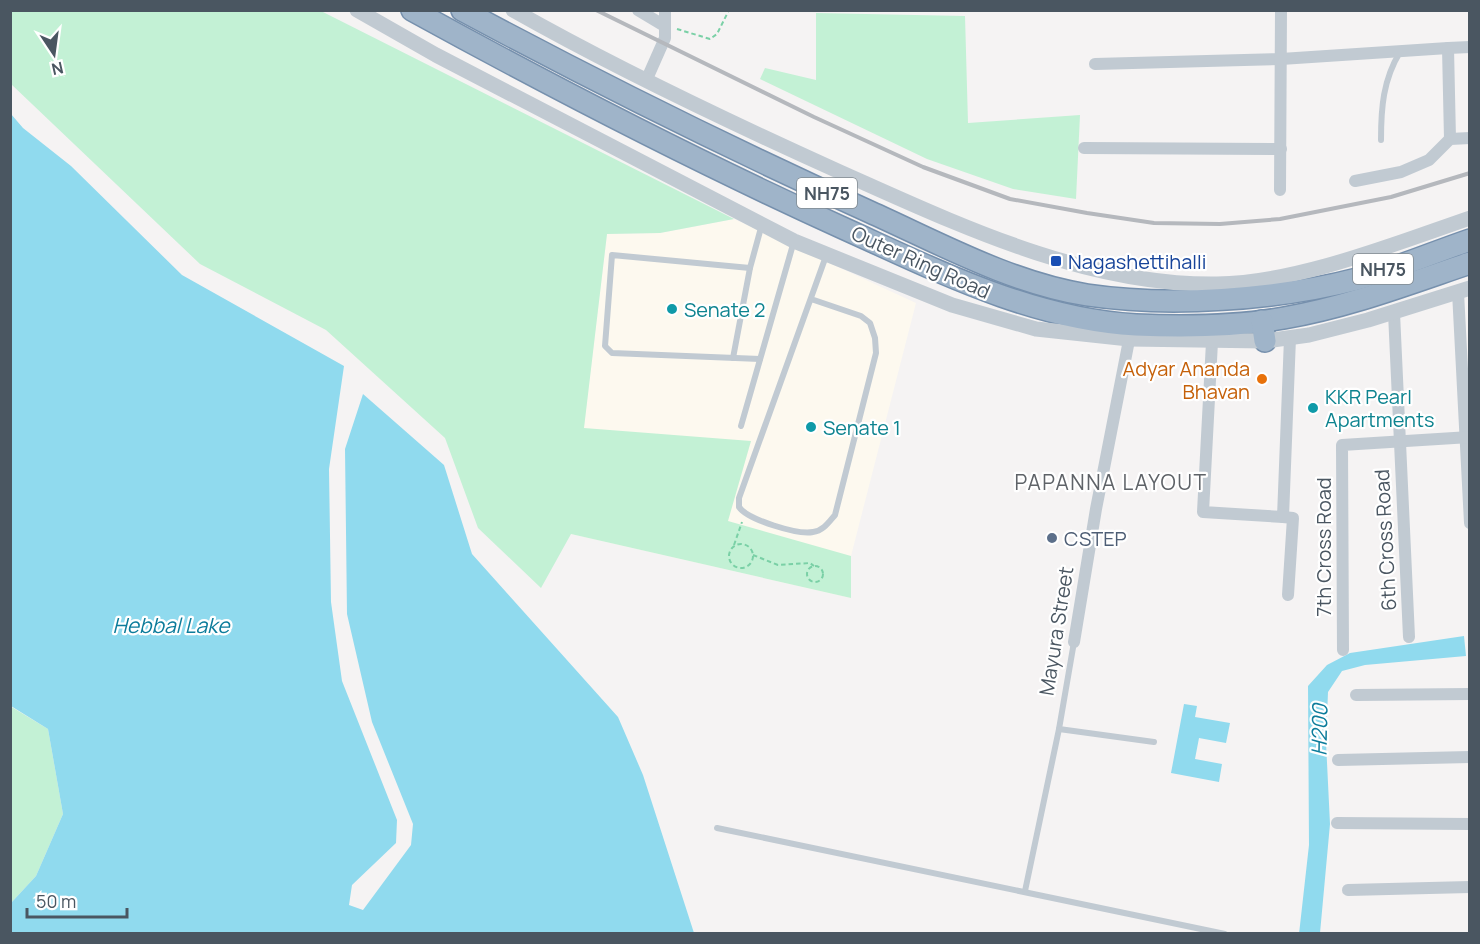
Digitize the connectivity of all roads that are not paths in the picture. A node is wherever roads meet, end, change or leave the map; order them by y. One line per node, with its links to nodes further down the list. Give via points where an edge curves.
1 (357, 10): 23 (street)
2 (412, 10): 34 (highway, Outer Ring Road / NH75, via 711,168 955,278 1040,309)
3 (462, 10): 30 (highway, Outer Ring Road / NH75, via 712,140 1009,273 1088,295 1176,300)
4 (513, 10): 14 (street)
5 (638, 10): 8 (street)
6 (665, 10): 8 (street)
7 (1281, 10): 12 (street)
8 (663, 25): 14 (street, via 665,38)
9 (1470, 47): 10 (street)
10 (1448, 48): 11 (street); 16 (street)
11 (1400, 52): 12 (street); 17 (lane, via 1383,93)
12 (1281, 59): 13 (street); 19 (street)
13 (1095, 64)
14 (646, 81): 30 (street, via 913,205 1012,243 1088,268)
15 (1470, 138): 16 (street)
16 (1450, 139): 20 (street, via 1429,160 1401,172)
17 (1381, 140)
18 (1084, 148): 19 (street)
19 (1281, 149): 21 (street)
20 (1355, 181)
21 (1280, 190)
22 (1470, 218): 30 (street, via 1310,269)
23 (762, 224): 25 (street); 28 (lane)
24 (1470, 240): 30 (highway, NH75, via 1358,278 1295,291)
25 (794, 241): 26 (street); 38 (lane)
26 (827, 254): 31 (lane); 34 (street, via 952,305 1036,328)
27 (1470, 263): 33 (highway, NH75)
28 (750, 268): 37 (lane); 37 (lane, via 612,255 607,351)
29 (1464, 290): 32 (street); 40 (street)
30 (1216, 292)
31 (810, 299): 31 (lane, via 861,316 870,323 876,353 835,515 826,526 814,532 801,532 743,513 739,498)
32 (1394, 313): 35 (street); 41 (street, 6th Cross Road)
33 (1264, 331): 34 (highway, Outer Ring Road / NH75, via 1176,326); 35 (street); 36 (street)
34 (1131, 332): 36 (street); 46 (street, Mayura Street)
35 (1290, 338): 42 (street)
36 (1212, 342): 42 (street, via 1203,512)
37 (733, 358): 38 (lane)
38 (760, 359): 39 (lane)
39 (741, 426)
40 (1468, 437): 41 (street); 43 (street)
41 (1400, 441): 45 (street, 6th Cross Road); 47 (street, 7th Cross Road, via 1342,445)
42 (1283, 517): 44 (street, via 1293,518)
43 (1470, 523)
44 (1288, 595)
45 (1409, 637)
46 (1074, 642): 50 (lane, Mayura Street)
47 (1342, 650)
48 (1470, 694): 49 (street)
49 (1356, 695)
50 (1059, 729): 51 (lane); 59 (lane, Mayura Street)
51 (1154, 742)
52 (1470, 757): 53 (street)
53 (1338, 760)
54 (1337, 823): 55 (street)
55 (1470, 824)
56 (717, 828): 59 (lane)
57 (1470, 887): 58 (street)
58 (1348, 890)
59 (1025, 891): 60 (lane)
60 (1225, 933)

